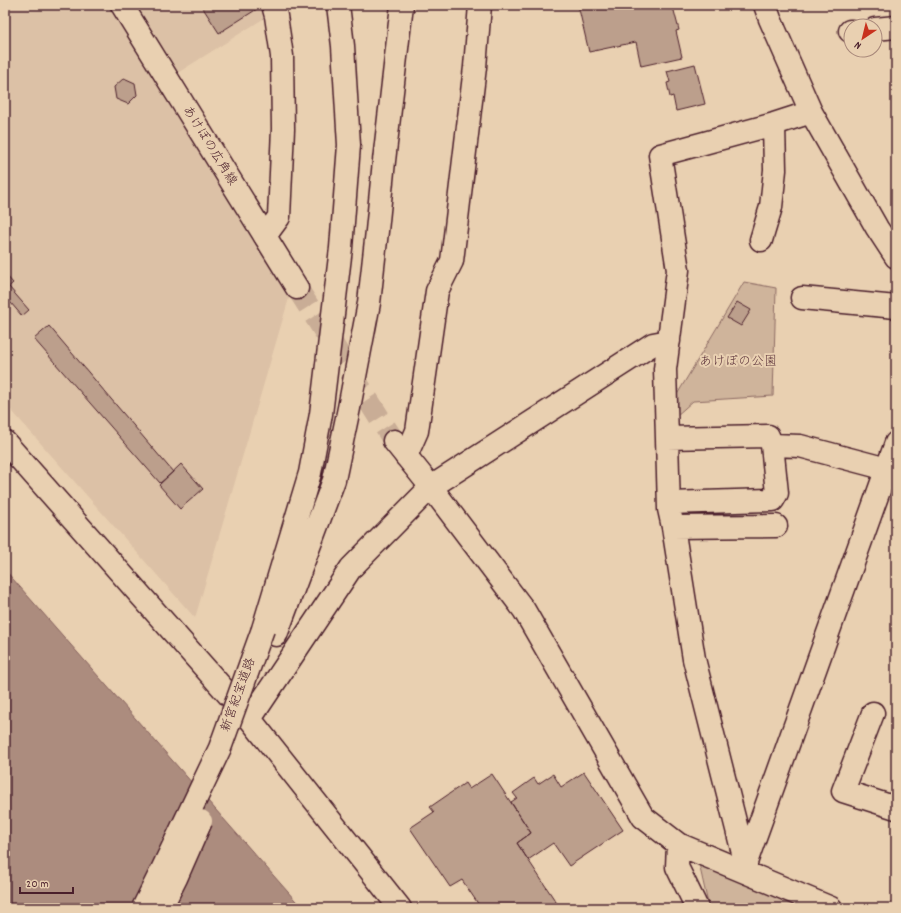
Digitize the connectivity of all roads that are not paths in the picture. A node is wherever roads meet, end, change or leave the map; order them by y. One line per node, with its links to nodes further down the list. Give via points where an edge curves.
1 (122, 5): 11 (main road, あけぼの広角線)
2 (273, 5): 11 (main road, via 282,56 283,129 279,217)
3 (338, 5): 27 (main road, 新宮紀宝道路, via 349,144 341,248 321,414 310,472)
4 (402, 5): 27 (main road, 新宮紀宝道路, via 368,303 334,480)
5 (480, 5): 23 (main road, via 452,261 436,291 417,431 400,448)
6 (766, 5): 9 (main road)
7 (896, 28): 8 (main road)
8 (883, 29)
9 (811, 112): 10 (main road); 13 (main road)
10 (774, 124): 12 (main road, via 775,170 772,207); 17 (main road, via 660,155 678,270)
11 (265, 236): 14 (main road, あけぼの広角線)
12 (761, 240)
13 (896, 257)
14 (297, 288)
15 (802, 298): 16 (main road)
16 (896, 307)
17 (668, 341): 18 (main road, via 665,369); 23 (main road, via 653,344)
18 (667, 438): 21 (main road, via 768,436); 24 (main road)
19 (5, 442): 29 (main road)
20 (896, 443): 22 (main road)
21 (772, 445): 22 (main road, via 800,446); 24 (main road, via 777,493 774,500)
22 (887, 469): 32 (main road)
23 (431, 487): 29 (main road, via 351,568); 31 (main road, via 524,610 643,817)
24 (669, 503): 26 (main road)
25 (776, 526): 26 (main road)
26 (673, 527): 32 (main road, via 694,659)
27 (270, 632): 33 (main road, 新宮紀宝道路, bridge, via 220,748); 34 (main road, 新宮紀宝道路, bridge, via 231,755)
28 (873, 713): 30 (main road, via 843,790)
29 (250, 719): 35 (main road)
30 (896, 808)
31 (678, 844): 32 (main road); 36 (main road, via 677,867)
32 (744, 868): 37 (main road)
33 (143, 908)
34 (161, 908)
35 (400, 908)
36 (698, 908)
37 (831, 908)

